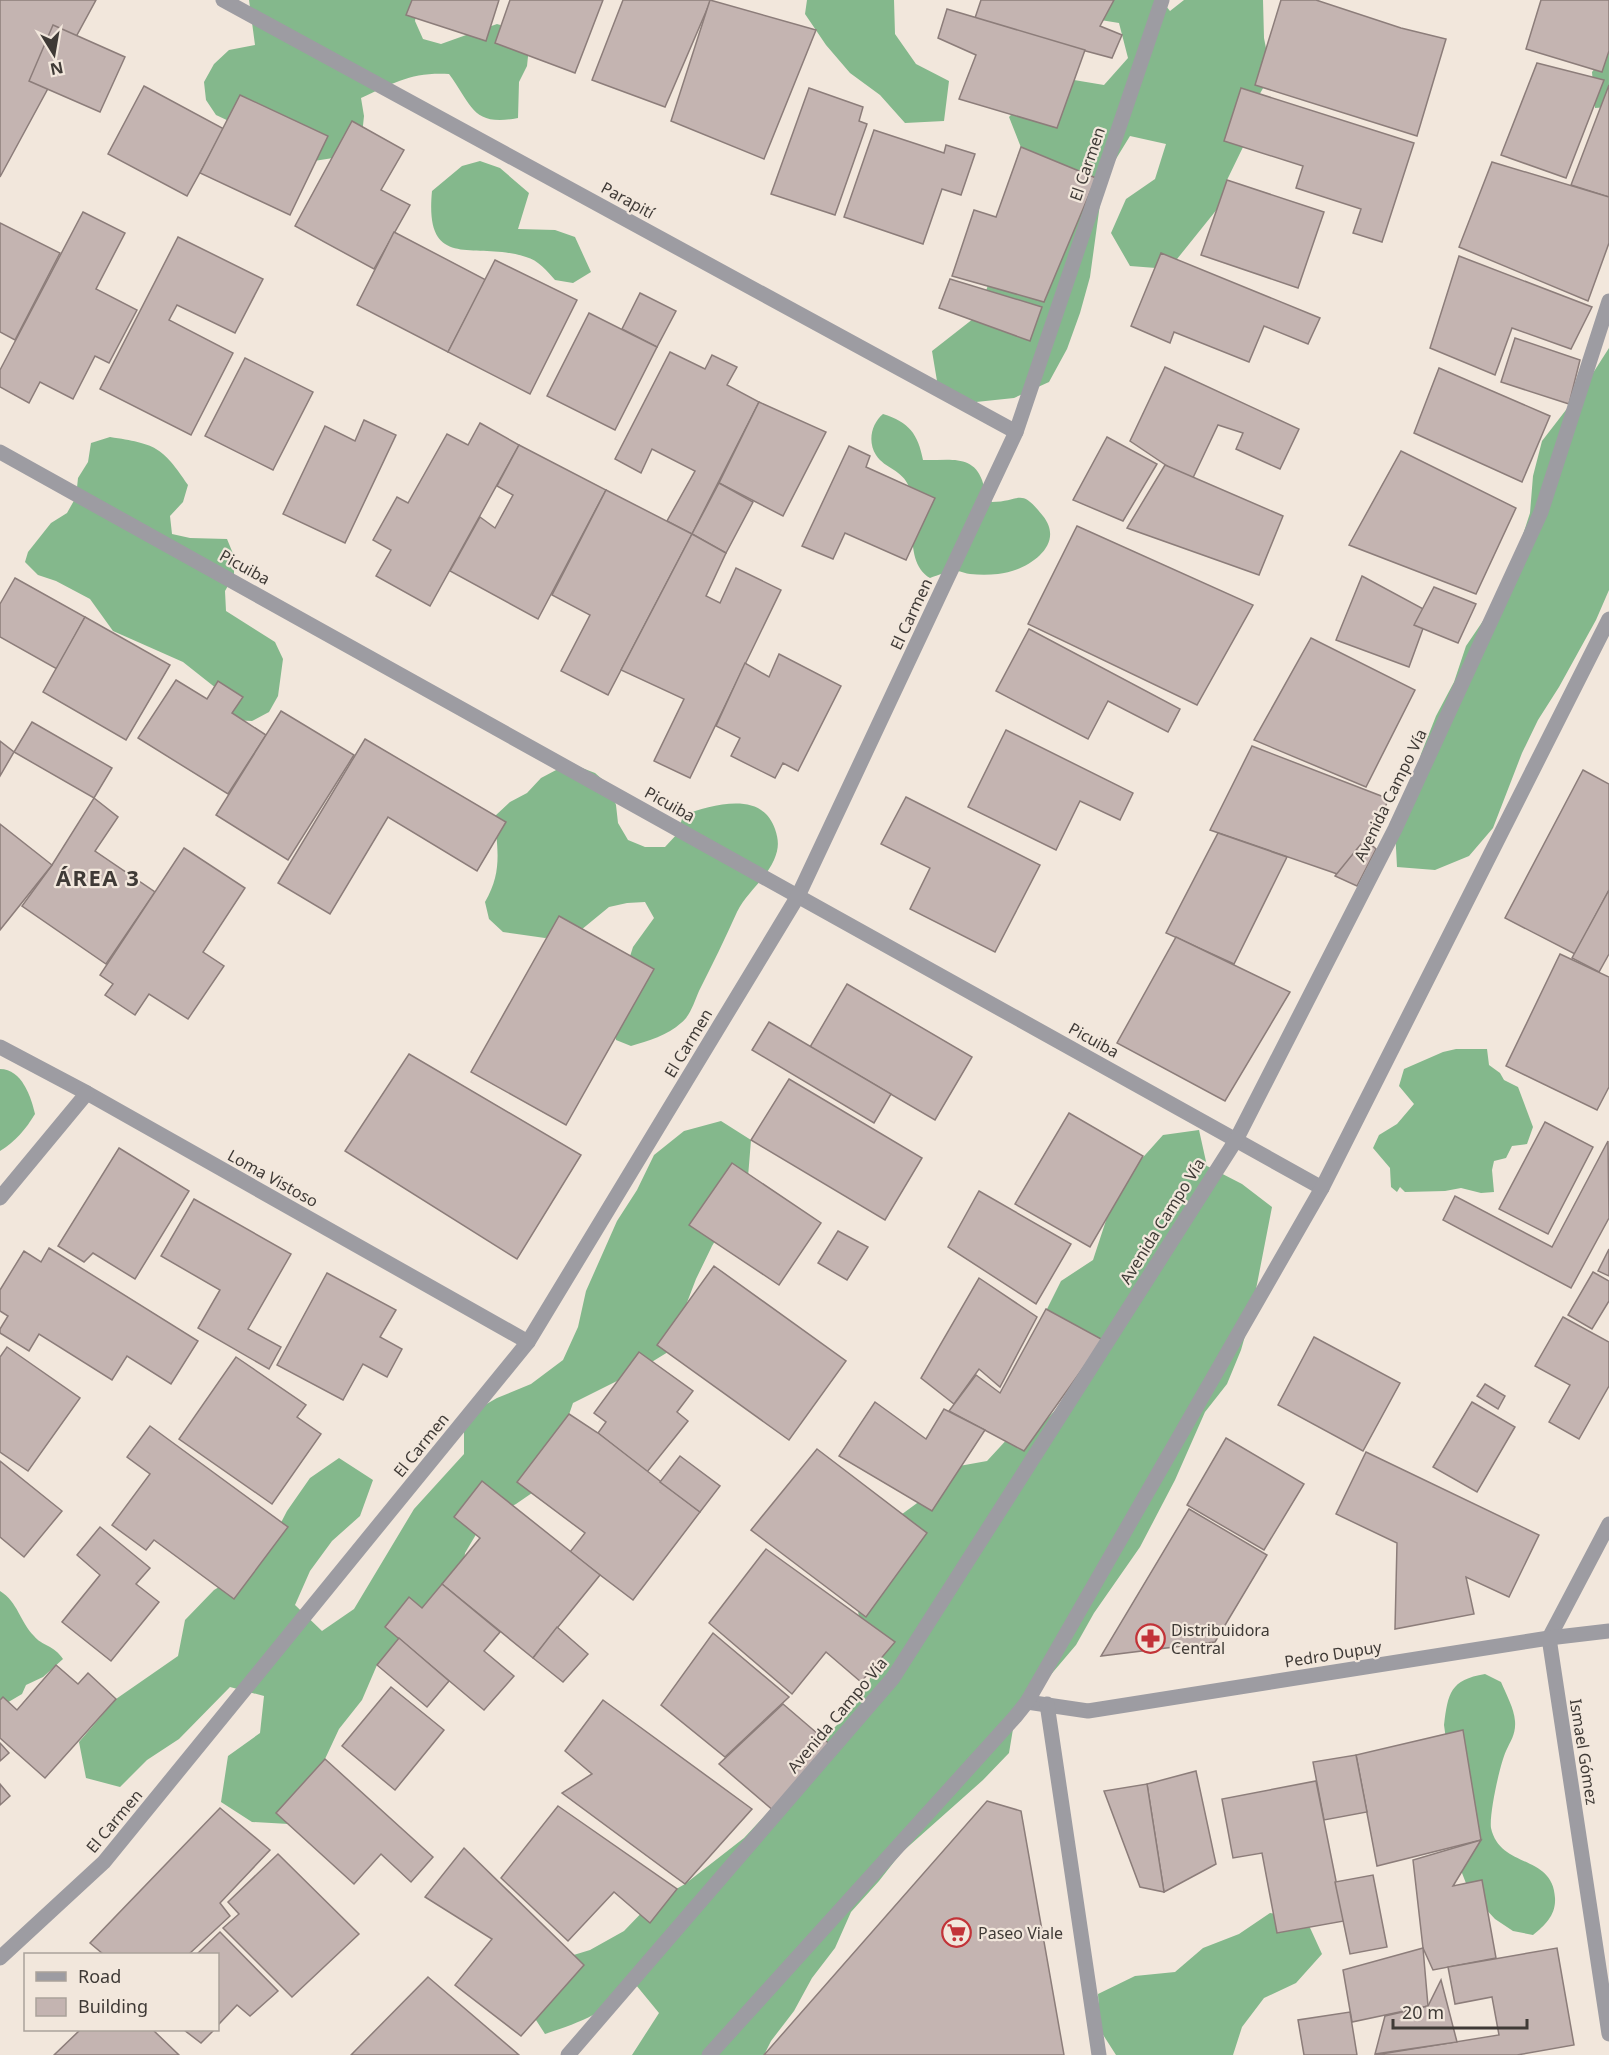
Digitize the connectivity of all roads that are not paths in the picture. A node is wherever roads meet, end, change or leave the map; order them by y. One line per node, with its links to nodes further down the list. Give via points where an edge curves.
1 (223, 0): 4 (street, Parapití)
2 (1162, 0): 4 (street, El Carmen)
3 (1609, 301): 10 (street, Avenida Campo Vía, via 1541,512 1395,830)
4 (1016, 432): 7 (street, El Carmen)
5 (0, 452): 7 (street, Picuiba)
6 (1609, 619): 11 (street)
7 (798, 896): 10 (street, Picuiba); 13 (street, El Carmen)
8 (0, 1047): 9 (street, Loma Vistoso)
9 (87, 1094): 12 (street); 13 (street, Loma Vistoso)
10 (1236, 1140): 11 (street, Picuiba); 21 (street, Avenida Campo Vía, via 893,1678)
11 (1322, 1188): 17 (street)
12 (0, 1198)
13 (528, 1342): 19 (street, El Carmen, via 104,1862)
14 (1609, 1524): 16 (street)
15 (1609, 1631): 16 (street, Pedro Dupuy)
16 (1549, 1638): 18 (street, Pedro Dupuy, via 1088,1711); 20 (street, Ismael Gómez)
17 (1027, 1701): 18 (street, Pedro Dupuy); 22 (street)
18 (1047, 1704): 23 (street)
19 (0, 1958)
20 (1609, 2034)
21 (568, 2055)
22 (709, 2055)
23 (1099, 2055)

